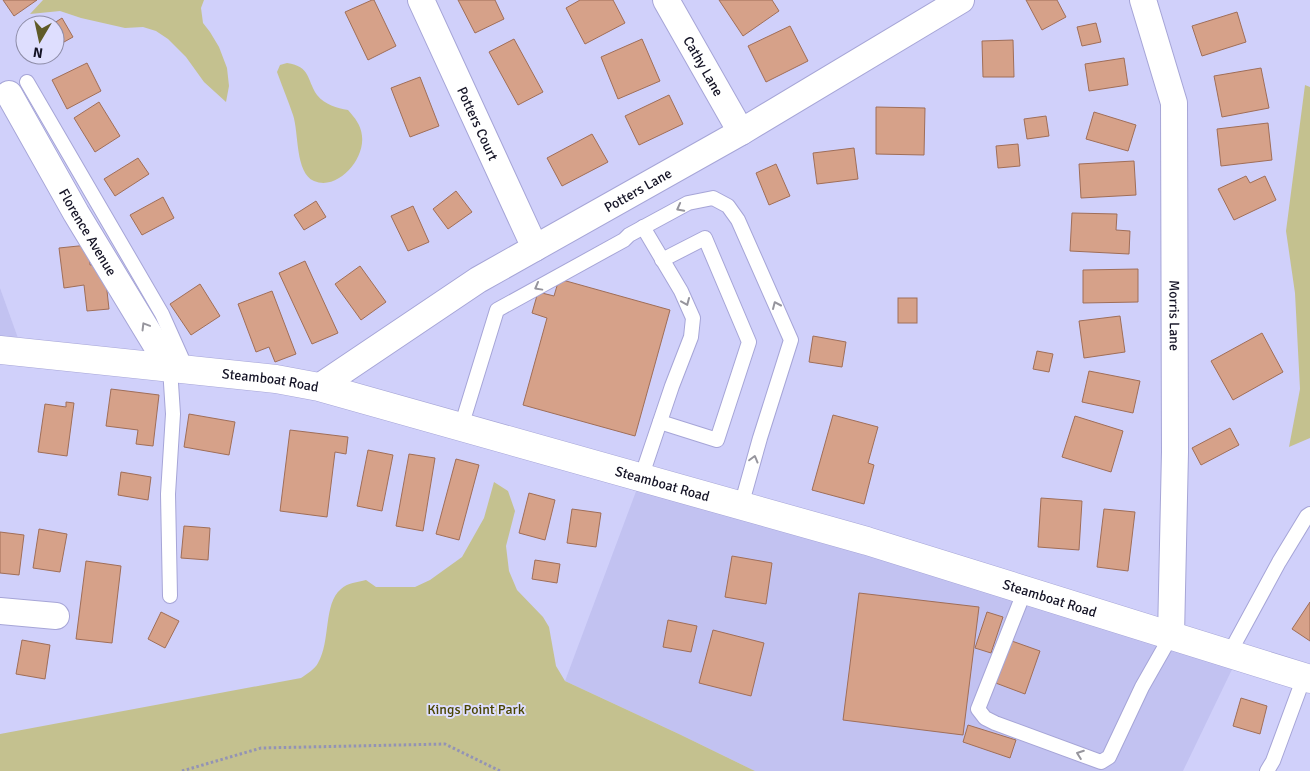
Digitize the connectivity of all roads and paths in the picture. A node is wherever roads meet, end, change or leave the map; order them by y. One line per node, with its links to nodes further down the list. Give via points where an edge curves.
1 (420, 0): 8 (street, Potters Court)
2 (666, 0): 6 (street, Cathy Lane)
3 (961, 0): 6 (street, Potters Lane)
4 (1143, 0): 22 (street, Morris Lane, via 1174,103 1175,452)
5 (18, 88): 11 (street, Florence Avenue, one-way to 5, via 76,214); 11 (lane, via 162,314)
6 (741, 132): 8 (street, Potters Lane)
7 (643, 227): 9 (lane); 14 (lane, one-way to 14, via 497,310); 16 (lane, one-way to 7, via 791,340 738,220 728,206 713,198 688,204)
8 (535, 248): 12 (street, Potters Lane, via 478,280)
9 (662, 260): 13 (lane, one-way to 13, via 693,318 692,337); 13 (lane, via 706,238 749,342 717,440)
10 (0, 350): 11 (street, Steamboat Road)
11 (178, 369): 12 (street, Steamboat Road); 19 (lane, via 168,494)
12 (320, 387): 14 (street, Steamboat Road)
13 (660, 422): 15 (lane)
14 (461, 427): 15 (street, Steamboat Road)
15 (641, 478): 16 (street, Steamboat Road)
16 (741, 506): 18 (street, Steamboat Road)
17 (1310, 514): 23 (lane, via 1279,562)
18 (1025, 590): 22 (street, Steamboat Road); 22 (lane, one-way to 18, via 1142,687 1109,757 1101,762 995,723 984,718 978,709)
19 (170, 596)
20 (0, 611): 21 (street)
21 (56, 616)
22 (1171, 636): 23 (street, Steamboat Road)
23 (1229, 654): 24 (street, Steamboat Road)
24 (1307, 678): 27 (lane)
25 (182, 771): 26 (path, via 261,748 445,744)
26 (500, 771)
27 (1267, 771)

